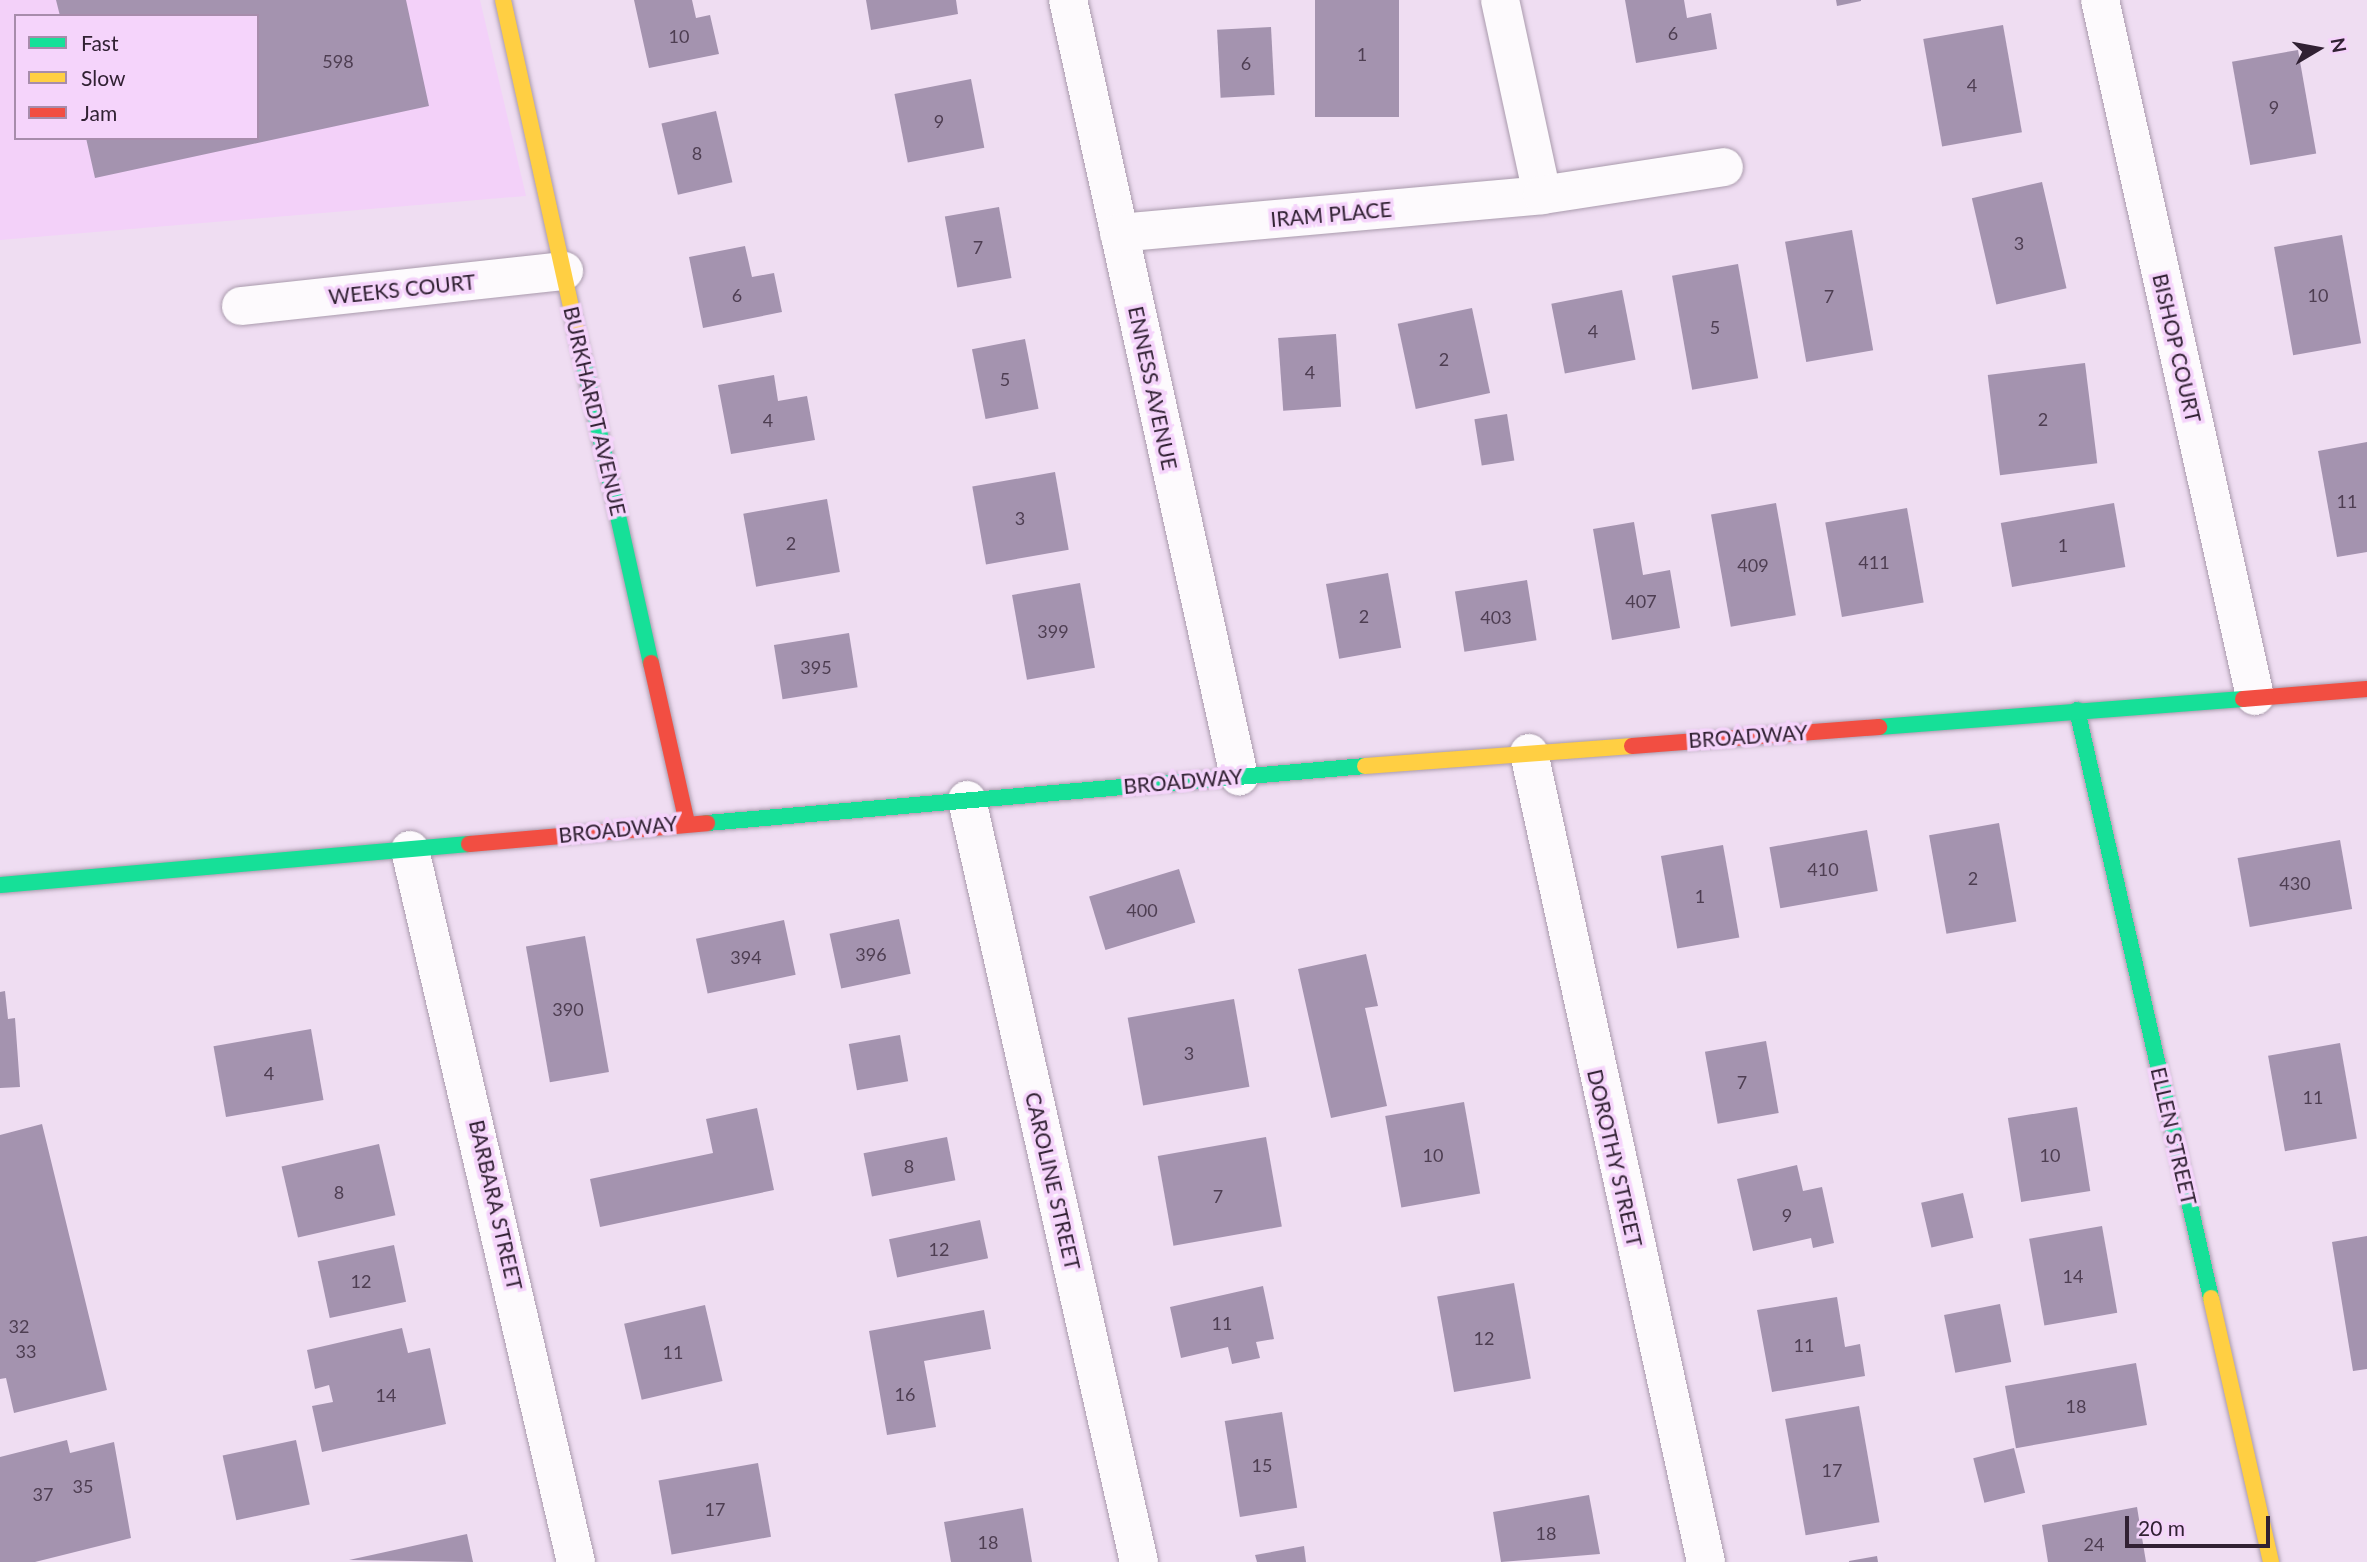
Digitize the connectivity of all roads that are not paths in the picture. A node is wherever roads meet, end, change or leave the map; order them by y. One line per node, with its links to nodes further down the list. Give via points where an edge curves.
1 (503, 0): 8 (main road, BURKHARDT AVENUE)
2 (1068, 0): 7 (street, ENNESS AVENUE)
3 (1500, 0): 6 (street)
4 (2100, 0): 11 (street, BISHOP COURT)
5 (1724, 167): 6 (street, IRAM PLACE)
6 (1542, 195): 7 (street, IRAM PLACE)
7 (1119, 233): 14 (street, ENNESS AVENUE)
8 (564, 271): 9 (street, WEEKS COURT); 16 (main road, BURKHARDT AVENUE)
9 (241, 306)
10 (2367, 689): 11 (main road, BROADWAY)
11 (2255, 696): 12 (main road, BROADWAY)
12 (2077, 710): 13 (main road, BROADWAY); 22 (main road, ELLEN STREET)
13 (1529, 753): 14 (main road, BROADWAY); 21 (street, DOROTHY STREET)
14 (1239, 776): 15 (main road, BROADWAY)
15 (967, 800): 16 (main road, BROADWAY); 20 (street, CAROLINE STREET)
16 (687, 823): 17 (main road, BROADWAY)
17 (410, 850): 18 (main road, BROADWAY); 19 (street, BARBARA STREET)
18 (0, 885)
19 (576, 1562)
20 (1139, 1562)
21 (1706, 1562)
22 (2271, 1562)

